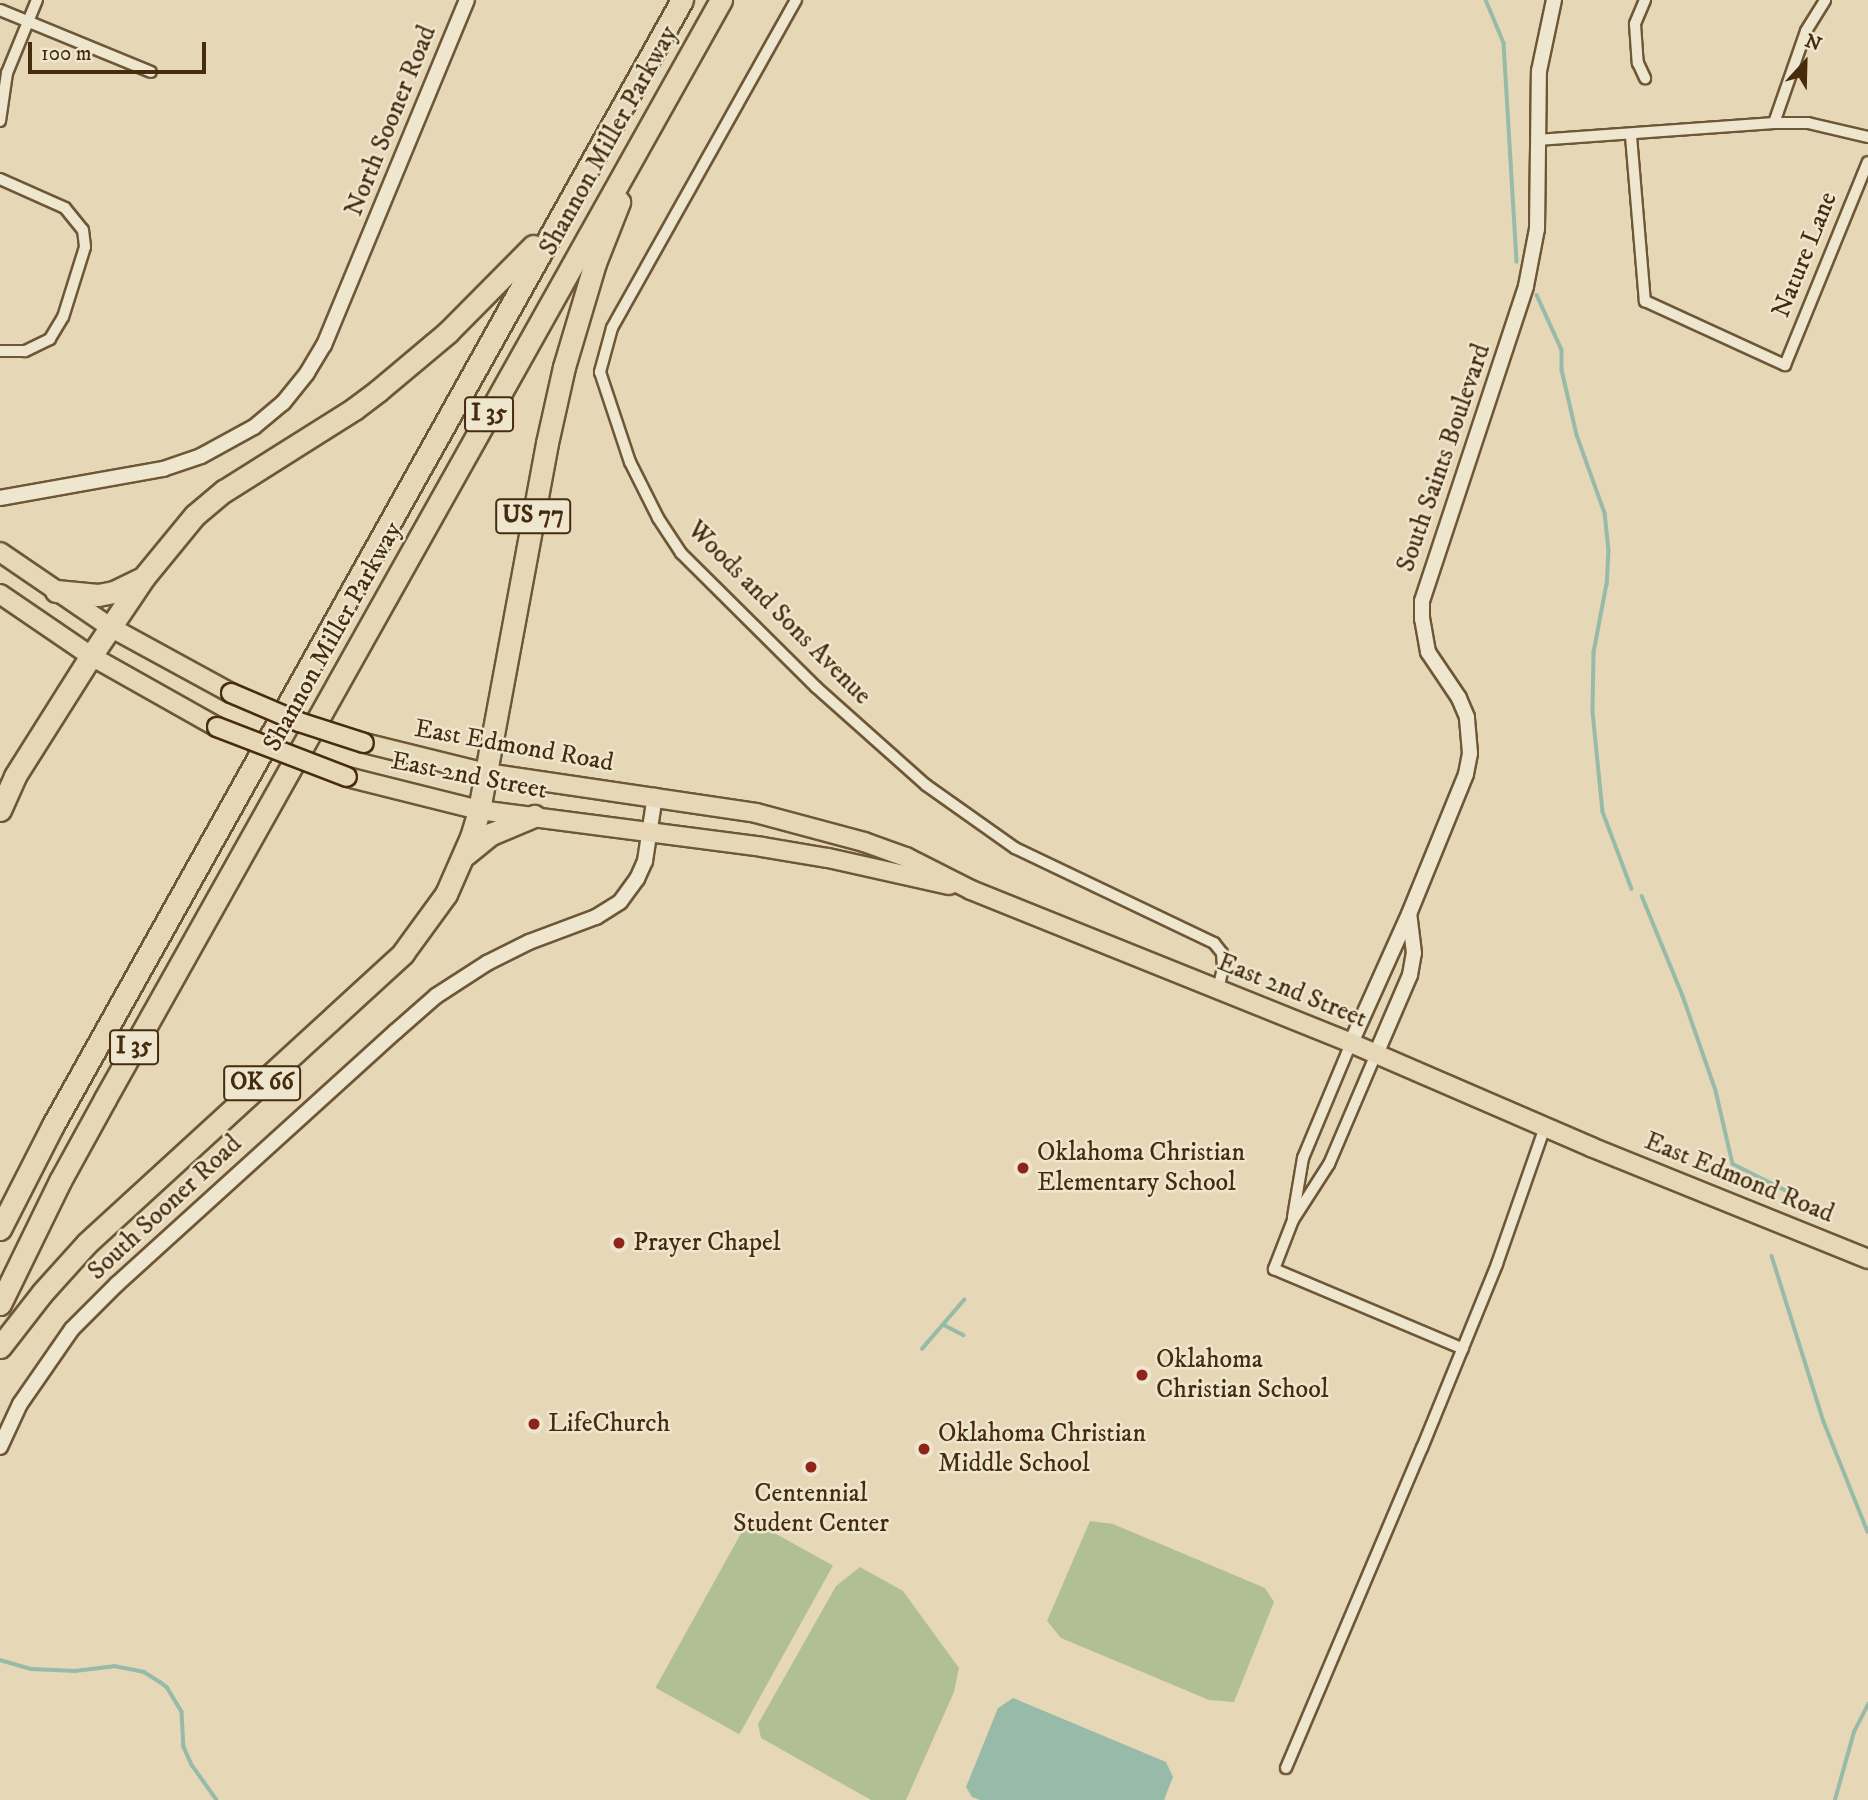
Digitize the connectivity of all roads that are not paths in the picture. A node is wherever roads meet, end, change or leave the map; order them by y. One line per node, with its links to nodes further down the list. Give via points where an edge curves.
1 (37, 0): 10 (street)
2 (467, 0): 23 (street, North Sooner Road, via 324,345 283,402 228,444 163,469)
3 (682, 0): 21 (highway, Shannon Miller Parkway / I 35)
4 (721, 0): 15 (highway, Shannon Miller Parkway / I 35)
5 (796, 0): 40 (street, Woods and Sons Avenue, via 612,328 600,372 630,462 681,553 826,696 926,785 1015,848 1214,943 1222,953)
6 (1554, 0): 18 (street, South Saints Boulevard, via 1539,71)
7 (1645, 0): 12 (street, via 1635,24 1638,63)
8 (1825, 0): 14 (street, via 1806,30)
9 (0, 10): 10 (street)
10 (29, 21): 11 (street); 13 (street, via 7,73)
11 (151, 72)
12 (1645, 78)
13 (0, 121)
14 (1774, 123): 16 (street); 17 (street, via 1808,123)
15 (648, 128): 31 (highway, US 77, via 595,263 564,367); 48 (highway, Shannon Miller Parkway / I 35, via 105,1099)
16 (1631, 136): 18 (street); 19 (street, Nature Lane, via 1645,301 1785,366)
17 (1868, 137)
18 (1537, 140): 39 (street, South Saints Boulevard, via 1536,229 1525,286 1422,601 1428,652 1460,698 1470,753 1466,774)
19 (1868, 162)
20 (0, 179): 22 (street, via 75,216 85,238 80,271 50,339 25,351)
21 (554, 225): 25 (highway, via 414,362 354,409 224,491 195,515); 46 (highway, Shannon Miller Parkway / I 35, via 53,1125)
22 (0, 351)
23 (0, 498)
24 (0, 551): 26 (main road, East 2nd Street)
25 (144, 577): 26 (highway, via 106,594); 28 (highway)
26 (56, 591): 28 (main road, East 2nd Street)
27 (0, 594): 29 (main road, East 2nd Street)
28 (110, 627): 29 (highway); 30 (main road, East 2nd Street, bridge, via 231,693)
29 (90, 656): 33 (highway, via 15,776); 34 (main road, East 2nd Street, bridge, via 217,727 347,777)
30 (365, 743): 31 (main road, East Edmond Road)
31 (486, 773): 32 (main road, East Edmond Road); 34 (highway, US 77)
32 (655, 796): 36 (street, South Sooner Road); 38 (main road, East 2nd Street, via 756,813 864,842 906,857)
33 (0, 810)
34 (479, 810): 35 (main road, East 2nd Street); 37 (highway)
35 (534, 816): 36 (main road, East 2nd Street); 37 (highway, OK 66, via 491,834)
36 (650, 833): 38 (main road, East 2nd Street, via 828,858); 51 (street, South Sooner Road, via 645,861 629,892 611,910 519,947 436,996 117,1284 72,1329 42,1370)
37 (462, 859): 49 (highway, OK 66, via 446,894 403,953 87,1243)
38 (971, 890): 40 (main road, East 2nd Street)
39 (1409, 914): 41 (street, South Saints Boulevard); 42 (street, South Saints Boulevard, via 1414,953 1410,975)
40 (1218, 990): 41 (main road, East 2nd Street)
41 (1351, 1043): 42 (main road, East 2nd Street); 45 (street, South Saints Boulevard, via 1303,1158)
42 (1376, 1054): 43 (main road, East 2nd Street); 45 (street, South Saints Boulevard, via 1329,1164)
43 (1545, 1127): 44 (main road, East 2nd Street); 50 (street)
44 (1591, 1147): 47 (main road, East Edmond Road)
45 (1293, 1220): 50 (street, South Saints Boulevard, via 1274,1269)
46 (0, 1229)
47 (1868, 1259)
48 (0, 1304)
49 (0, 1346)
50 (1463, 1349): 52 (street)
51 (0, 1447)
52 (1286, 1768)

